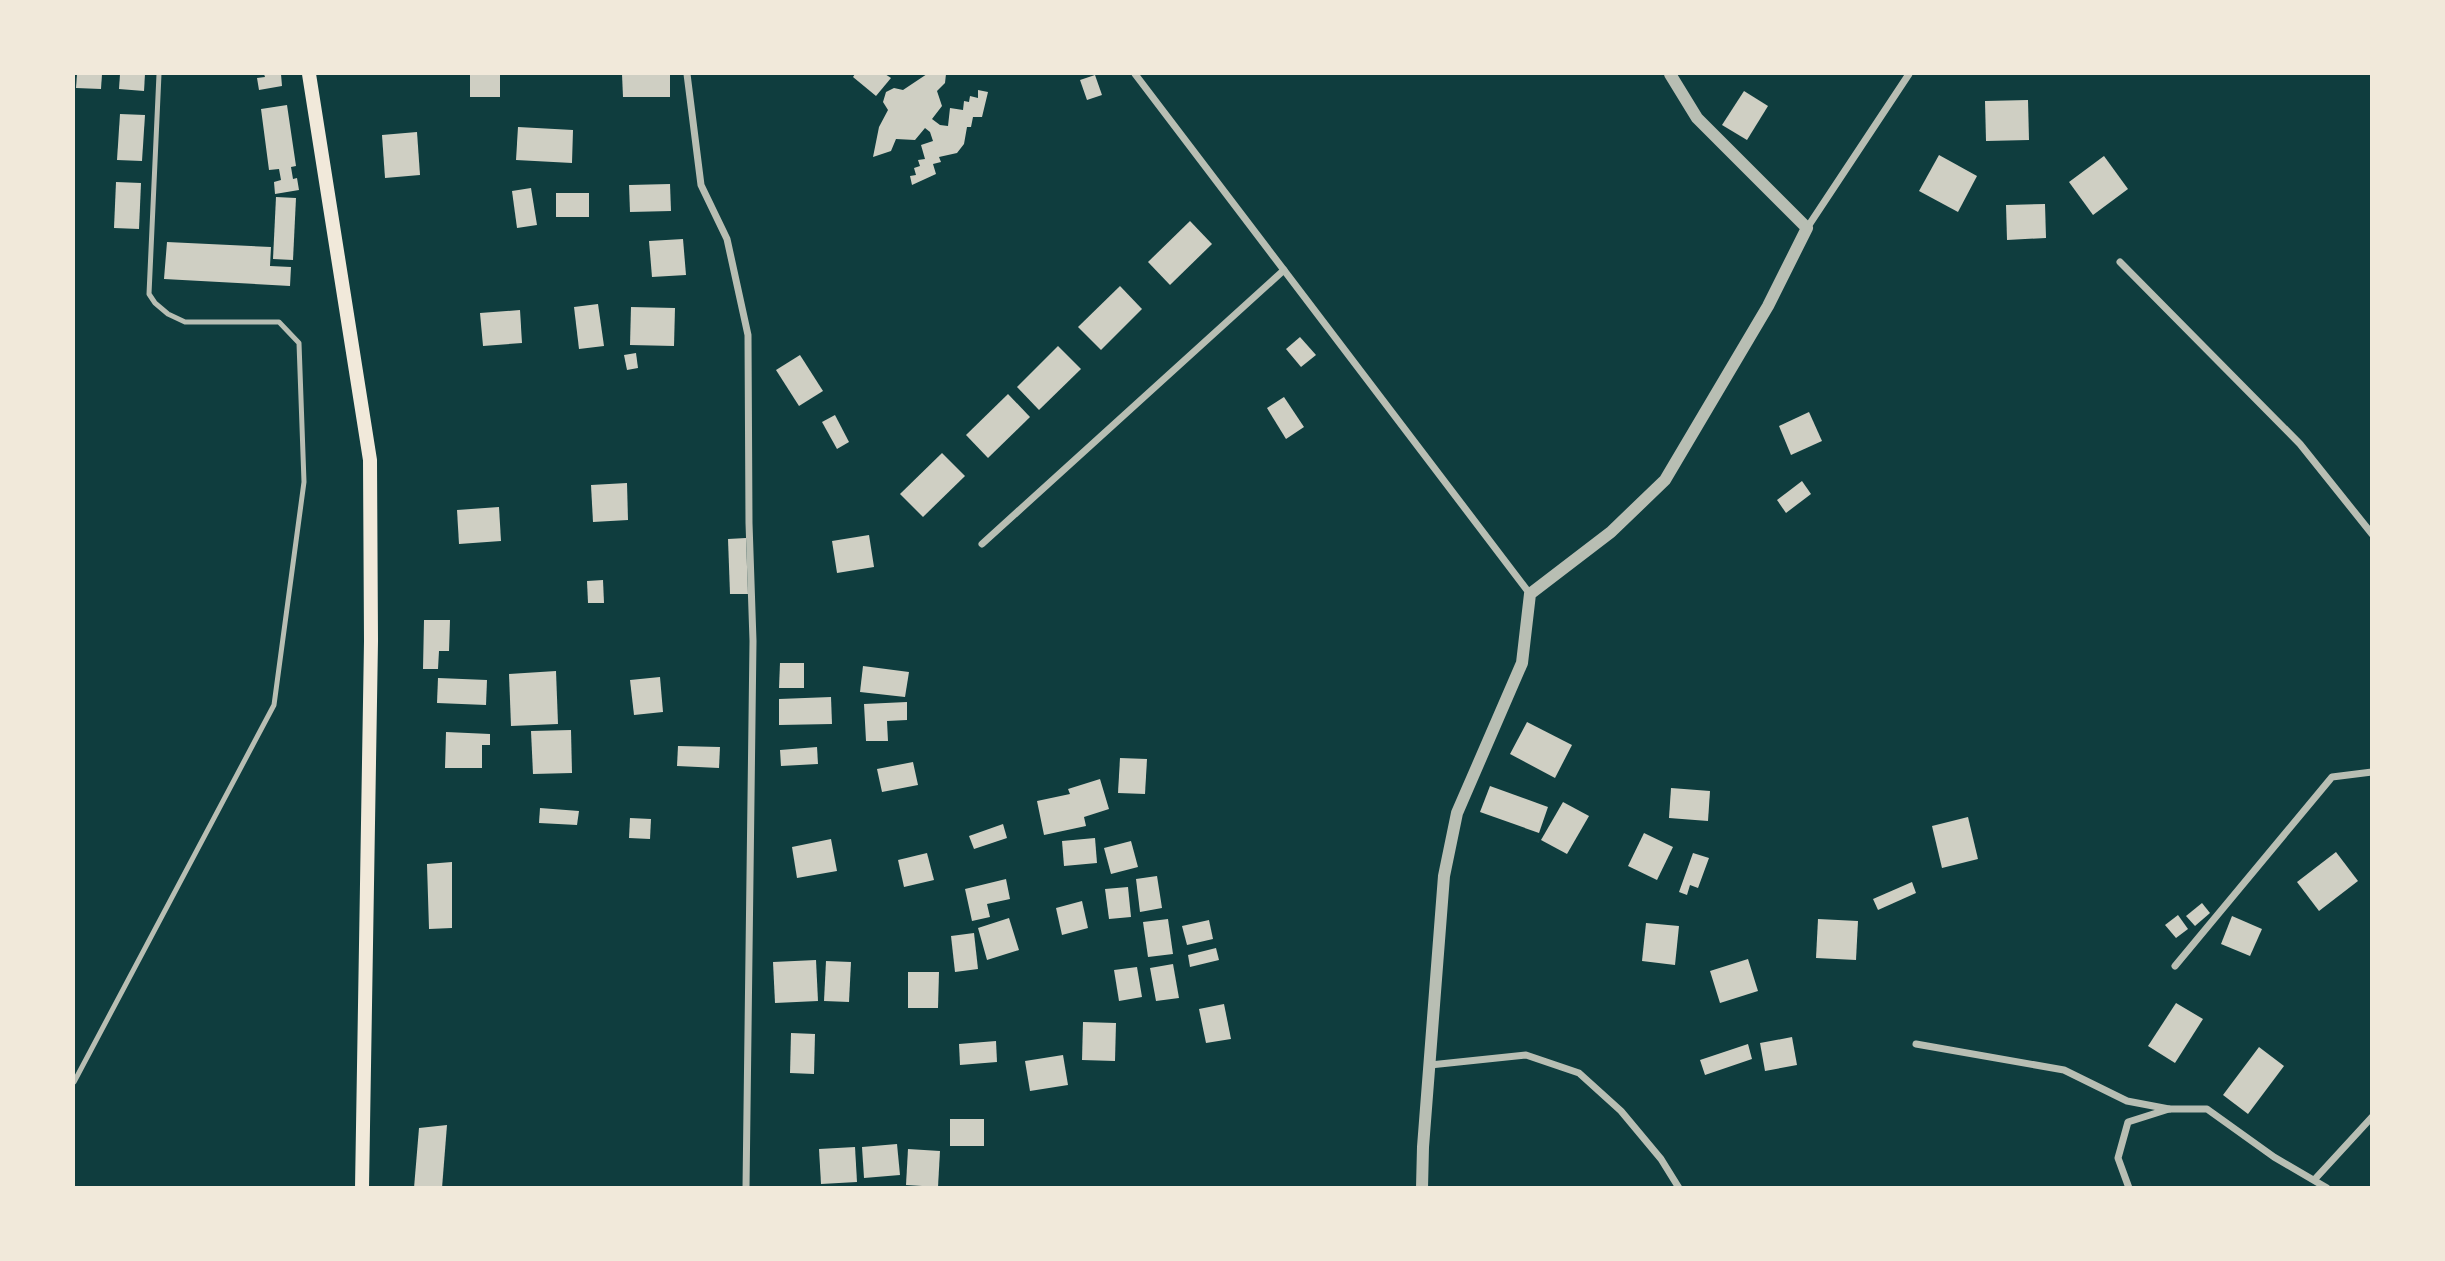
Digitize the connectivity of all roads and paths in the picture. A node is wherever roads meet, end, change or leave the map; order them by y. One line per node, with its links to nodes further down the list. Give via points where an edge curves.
1 (159, 74): 17 (lane, via 149,294 168,314 185,322 279,322 299,343 304,482 275,705)
2 (309, 74): 21 (main road, via 370,460)
3 (687, 74): 22 (street, via 701,185 727,239 748,335 753,641)
4 (1135, 74): 9 (street)
5 (1670, 74): 7 (street, via 1697,118)
6 (1909, 74): 7 (street)
7 (1807, 228): 12 (street, via 1768,306 1665,480 1611,531)
8 (2120, 262): 10 (street, via 2300,444)
9 (1284, 271): 11 (street); 12 (street)
10 (2371, 534)
11 (982, 544)
12 (1530, 594): 16 (street, via 1522,663 1457,813 1444,876)
13 (2371, 772): 14 (street, via 2332,777)
14 (2175, 966)
15 (1916, 1044): 18 (street, via 2064,1070 2127,1101)
16 (1430, 1065): 23 (street); 24 (street, via 1525,1055 1579,1073 1621,1111)
17 (74, 1082)
18 (2169, 1109): 20 (street, via 2207,1109); 25 (street, via 2128,1122 2118,1158)
19 (2371, 1117): 20 (street)
20 (2315, 1180): 26 (street)
21 (362, 1188)
22 (746, 1188)
23 (1422, 1188)
24 (1679, 1188)
25 (2129, 1188)
26 (2327, 1188)

